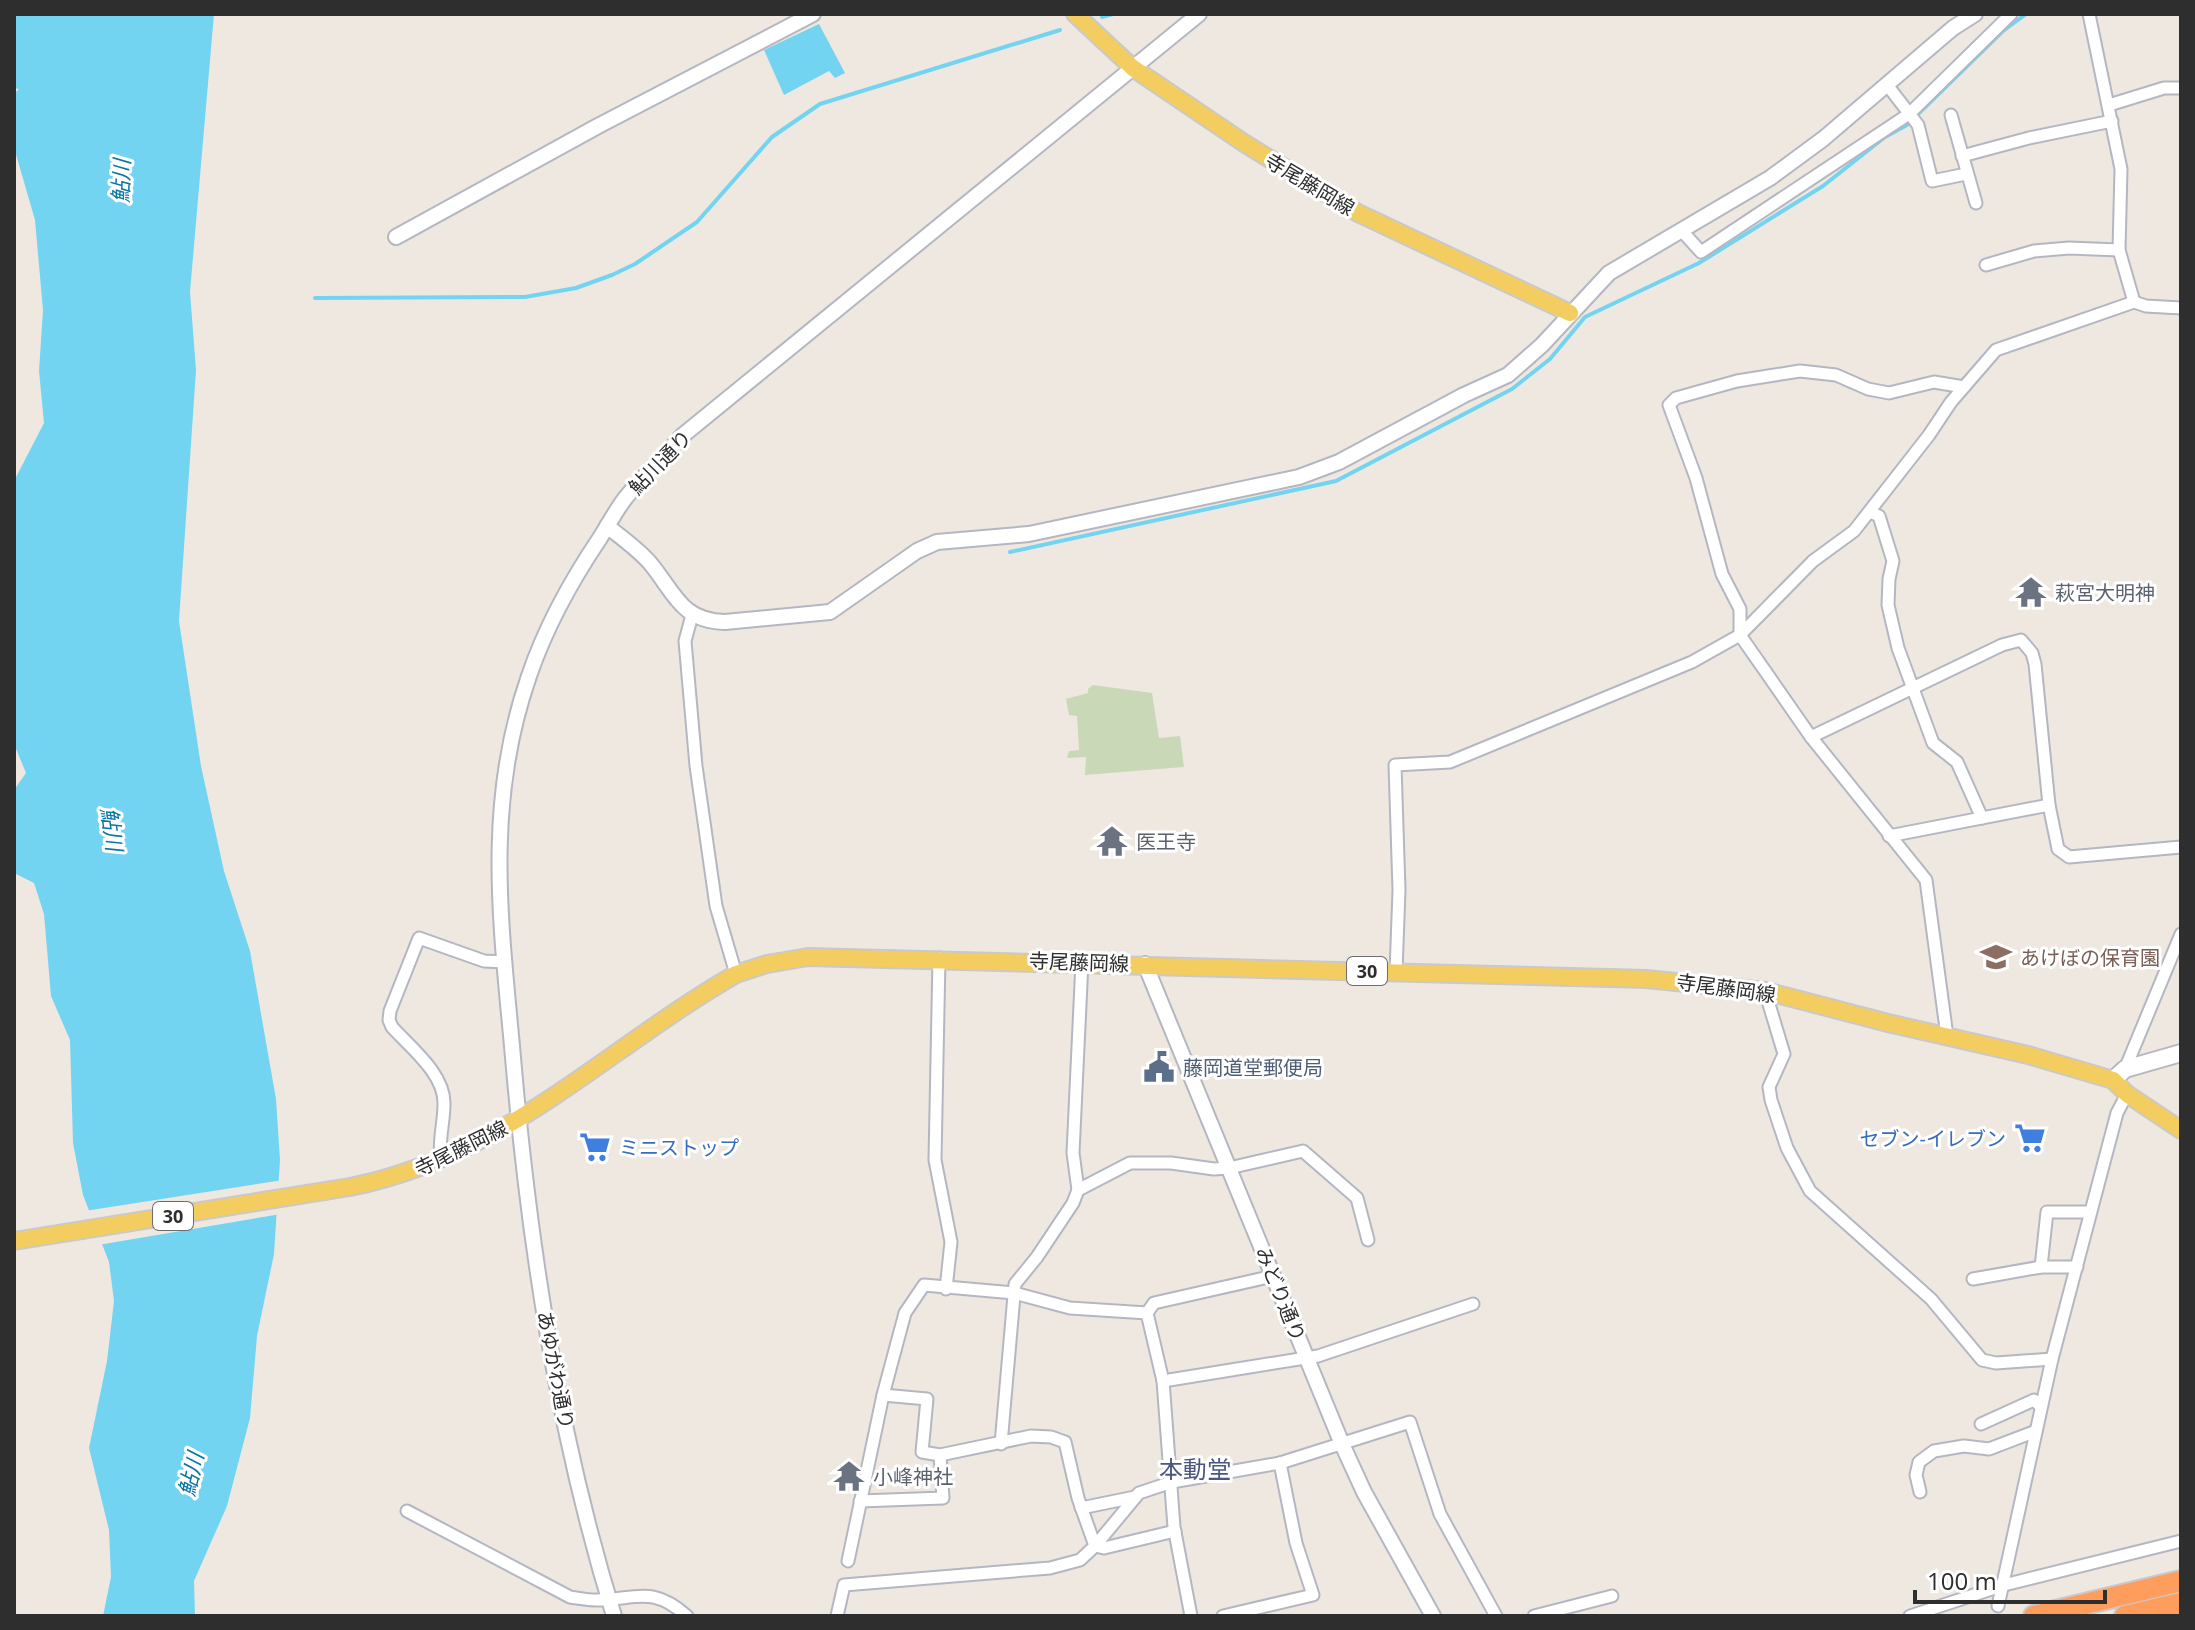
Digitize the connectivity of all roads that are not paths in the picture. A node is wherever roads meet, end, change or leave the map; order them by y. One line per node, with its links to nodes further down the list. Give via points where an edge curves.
1 (813, 14): 18 (street)
2 (1075, 14): 7 (main road, 寺尾藤岡線)
3 (1199, 14): 7 (street, 鮎川通り)
4 (1975, 14): 8 (street)
5 (2011, 14): 11 (street)
6 (2089, 14): 10 (street)
7 (1133, 68): 23 (main road, 寺尾藤岡線, via 1358,213); 26 (street, 鮎川通り, via 682,436 625,498)
8 (1888, 86): 11 (street); 17 (street, via 1770,178)
9 (2181, 88): 10 (street)
10 (2109, 105): 13 (street)
11 (1909, 114): 15 (street, via 1918,125 1932,181); 17 (street, via 1701,252)
12 (1951, 115): 14 (street)
13 (2112, 121): 14 (street); 19 (street, via 2121,169)
14 (1962, 156): 15 (street)
15 (1966, 174): 16 (street)
16 (1976, 203)
17 (1682, 231): 23 (street, via 1609,273)
18 (396, 237)
19 (2119, 250): 20 (street, via 2034,251); 21 (street)
20 (1986, 265)
21 (2134, 302): 22 (street); 24 (street, via 1996,350)
22 (2181, 308)
23 (1570, 313): 27 (street, via 1508,375 1339,462 1299,477 1029,534 937,542 830,612 725,622)
24 (1964, 387): 25 (street); 28 (street, via 1934,382 1889,393 1836,375 1800,371 1737,381 1676,398 1669,405 1722,574 1740,609)
25 (1870, 512): 28 (street); 29 (street, via 1879,516 1893,561 1888,605)
26 (607, 526): 27 (street, via 650,563); 37 (street, 鮎川通り, via 552,620 517,717 501,798 498,848)
27 (692, 615): 41 (street, via 685,641 696,766 716,906)
28 (1740, 635): 30 (street); 40 (street, via 1692,662 1450,762 1395,765)
29 (1913, 687): 30 (street); 31 (street, via 2021,640 2035,664); 32 (street, via 1933,743 1957,762)
30 (1811, 737): 33 (street)
31 (2049, 805): 32 (street); 34 (street, via 2058,849 2069,857)
32 (1982, 818): 33 (street)
33 (1889, 836): 43 (street, via 1926,880)
34 (2181, 847)
35 (2181, 934): 45 (street)
36 (939, 958): 38 (main road, 寺尾藤岡線 / 30); 41 (main road, 寺尾藤岡線 / 30, via 808,957); 59 (street, via 935,1160 951,1242)
37 (504, 962): 47 (street, 鮎川通り); 49 (street, via 484,961 419,938 390,1011 392,1027 439,1082 444,1106)
38 (1082, 962): 39 (main road, 寺尾藤岡線 / 30); 51 (street, via 1073,1153)
39 (1145, 964): 40 (main road, 寺尾藤岡線 / 30); 50 (street, みどり通り)
40 (1396, 972): 42 (main road, 寺尾藤岡線 / 30, via 1646,979)
41 (736, 974): 47 (main road, 寺尾藤岡線 / 30)
42 (1765, 991): 43 (main road, 寺尾藤岡線 / 30); 64 (street, via 1784,1054 1769,1087 1771,1100 1787,1148 1810,1191 1931,1299 1982,1360)
43 (1947, 1036): 45 (main road, 寺尾藤岡線 / 30)
44 (2181, 1053): 45 (main road)
45 (2119, 1074): 46 (main road, 寺尾藤岡線 / 30)
46 (2127, 1094): 48 (main road, 寺尾藤岡線 / 30); 52 (street)
47 (517, 1120): 49 (main road, 寺尾藤岡線 / 30); 87 (street, あゆがわ通り, via 533,1249 571,1450)
48 (2181, 1130)
49 (441, 1161): 54 (main road, 寺尾藤岡線 / 30, via 331,1190)
50 (1229, 1168): 51 (street, via 1130,1163); 53 (street, via 1303,1151 1357,1198); 57 (street, みどり通り)
51 (1078, 1190): 60 (street)
52 (2090, 1212): 55 (street, via 2047,1212); 56 (street)
53 (1368, 1240)
54 (14, 1241)
55 (2041, 1267): 56 (street); 58 (street)
56 (2077, 1267): 64 (street)
57 (1273, 1276): 62 (street, via 1154,1303); 63 (street, みどり通り)
58 (1973, 1279)
59 (946, 1289): 60 (street); 66 (street, via 924,1285 905,1313)
60 (1014, 1293): 62 (street, via 1070,1308); 70 (street)
61 (1473, 1304): 63 (street)
62 (1147, 1313): 65 (street)
63 (1307, 1358): 65 (street); 71 (street, みどり通り)
64 (2052, 1359): 67 (street)
65 (1163, 1381): 74 (street)
66 (883, 1395): 72 (street, via 927,1399 922,1452); 77 (street)
67 (2041, 1407): 68 (street, via 2034,1400); 69 (street)
68 (1981, 1424)
69 (2036, 1431): 75 (street, via 1989,1449 1934,1451 1919,1462); 85 (street)
70 (1001, 1444): 72 (street); 78 (street, via 1031,1436 1065,1442)
71 (1342, 1444): 73 (street); 96 (street, みどり通り); 97 (street, via 1410,1422 1440,1514)
72 (940, 1455): 77 (street, via 943,1498)
73 (1280, 1463): 74 (street); 95 (street, via 1313,1595)
74 (1172, 1482): 76 (street); 80 (street)
75 (1920, 1492)
76 (1135, 1497): 78 (street); 82 (street)
77 (860, 1501): 83 (street)
78 (1081, 1508): 82 (street)
79 (407, 1511): 87 (street, via 570,1597)
80 (1175, 1531): 82 (street); 94 (street)
81 (2181, 1541): 85 (street)
82 (1095, 1546): 93 (street, via 1080,1560 1050,1568 844,1585)
83 (848, 1561)
84 (2181, 1581): 100 (highway)
85 (2004, 1585): 89 (street); 99 (street)
86 (1612, 1596): 90 (street)
87 (608, 1598): 91 (street, あゆがわ通り); 92 (street, via 650,1597 667,1601)
88 (2181, 1603): 101 (highway)
89 (1998, 1606)
90 (1573, 1611): 98 (street)
91 (614, 1616)
92 (687, 1616)
93 (837, 1616)
94 (1191, 1616)
95 (1223, 1616)
96 (1433, 1616)
97 (1496, 1616)
98 (1534, 1616)
99 (1910, 1616)
100 (2034, 1616)
101 (2125, 1616)

